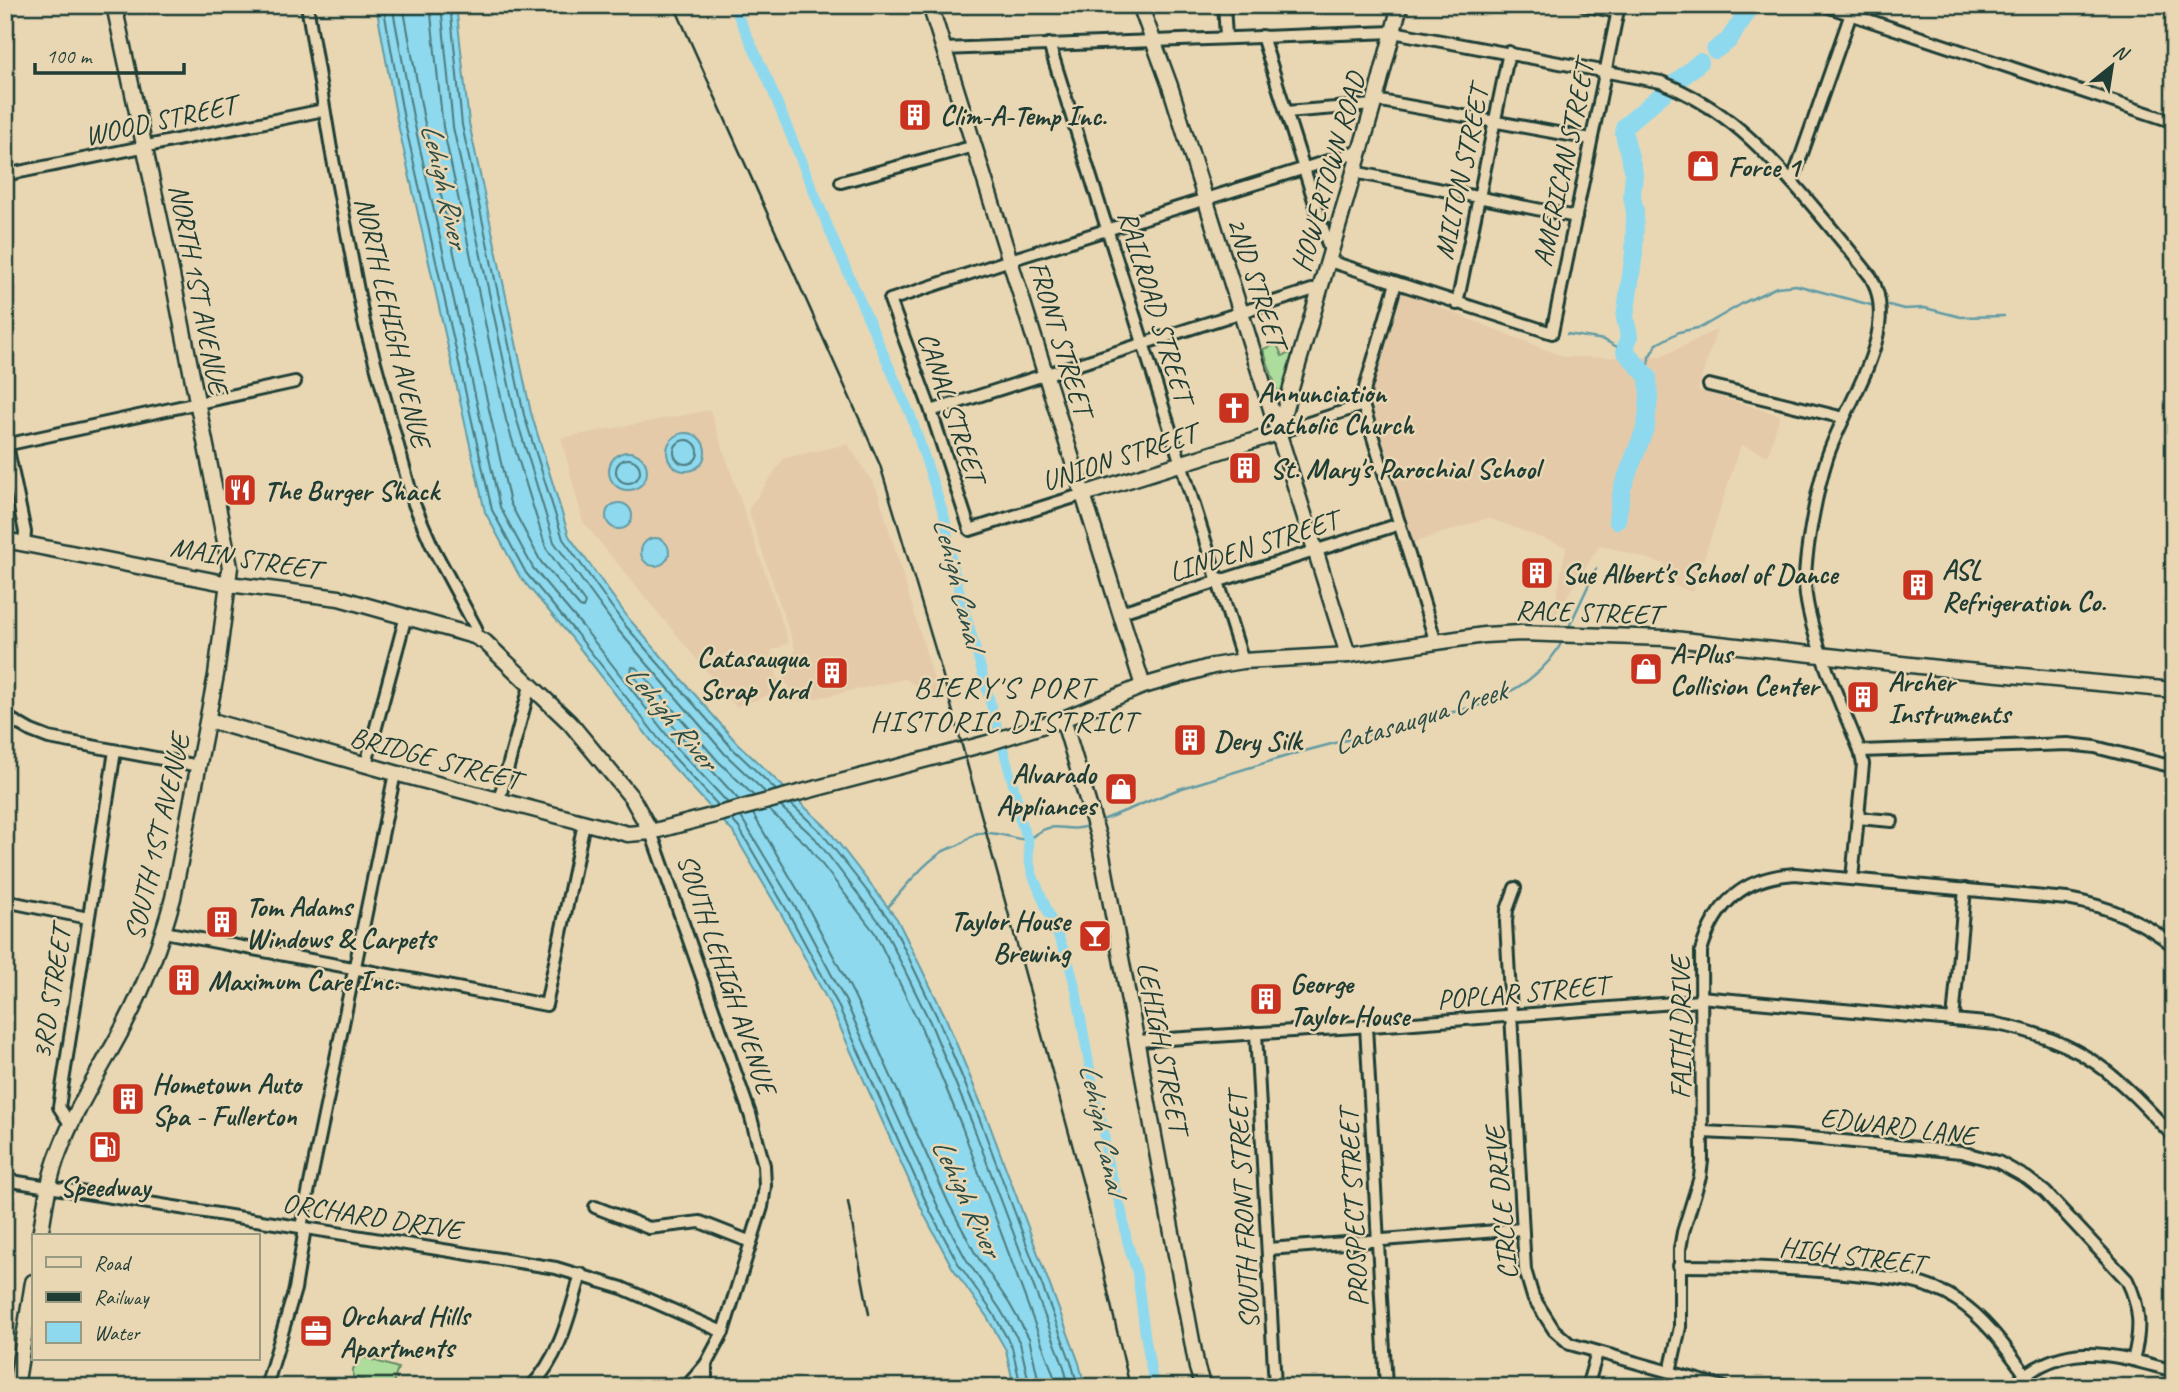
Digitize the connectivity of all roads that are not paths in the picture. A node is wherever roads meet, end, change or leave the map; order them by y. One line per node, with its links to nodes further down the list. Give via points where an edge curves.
1 (114, 5): 25 (main road, NORTH 1ST AVENUE)
2 (307, 5): 20 (street, NORTH LEHIGH AVENUE)
3 (930, 5): 16 (main road, FRONT STREET)
4 (1140, 5): 14 (main road, 2ND STREET)
5 (1224, 5): 13 (street)
6 (1400, 5): 11 (main road, HOWERTOWN ROAD)
7 (1584, 5): 9 (street)
8 (1826, 6): 10 (street)
9 (1618, 9): 18 (street, AMERICAN STREET)
10 (1853, 9): 23 (street); 32 (street)
11 (1393, 32): 12 (street); 17 (street); 19 (main road, HOWERTOWN ROAD)
12 (1262, 36): 13 (street); 21 (street)
13 (1226, 37): 14 (street)
14 (1154, 40): 15 (street); 34 (main road, 2ND STREET)
15 (1049, 44): 16 (street); 36 (street, RAILROAD STREET)
16 (943, 49): 26 (main road, FRONT STREET)
17 (1509, 52): 18 (street); 22 (street, MILTON STREET)
18 (1605, 71): 24 (street, AMERICAN STREET); 32 (street, via 1679,89 1730,120)
19 (1374, 103): 21 (street); 22 (street); 27 (main road, HOWERTOWN ROAD)
20 (324, 110): 25 (street, WOOD STREET); 64 (street, NORTH LEHIGH AVENUE, via 364,322 414,504 476,628)
21 (1286, 112): 28 (street)
22 (1494, 122): 24 (street); 33 (street, MILTON STREET)
23 (2174, 122)
24 (1591, 139): 35 (street, AMERICAN STREET)
25 (145, 146): 30 (street, WOOD STREET); 47 (main road, NORTH 1ST AVENUE)
26 (975, 146): 31 (street); 38 (main road, FRONT STREET)
27 (1360, 151): 28 (street); 29 (main road, HOWERTOWN ROAD)
28 (1304, 168): 34 (street); 37 (street)
29 (1354, 172): 33 (street); 37 (main road, HOWERTOWN ROAD)
30 (5, 175)
31 (841, 182)
32 (1792, 182): 50 (street, via 1871,277 1879,296 1879,331)
33 (1479, 197): 35 (street); 41 (street, MILTON STREET)
34 (1205, 199): 36 (street); 42 (main road, 2ND STREET)
35 (1576, 217): 41 (street, AMERICAN STREET, via 1552,333)
36 (1108, 229): 38 (street); 43 (street, RAILROAD STREET)
37 (1330, 257): 39 (street); 40 (main road, HOWERTOWN ROAD)
38 (1010, 260): 44 (main road, FRONT STREET); 49 (street, CANAL STREET, via 890,300)
39 (1396, 283): 41 (street); 48 (street)
40 (1321, 287): 42 (street); 51 (main road, HOWERTOWN ROAD)
41 (1457, 304)
42 (1241, 312): 43 (street); 51 (main road, 2ND STREET)
43 (1144, 343): 44 (street); 53 (street, RAILROAD STREET)
44 (1047, 374): 49 (street); 54 (main road, FRONT STREET)
45 (295, 382): 47 (street)
46 (1709, 385): 50 (street)
47 (197, 403): 52 (street); 61 (main road, NORTH 1ST AVENUE, via 227,545)
48 (1363, 405): 51 (street, UNION STREET); 55 (street)
49 (931, 411): 56 (street, CANAL STREET)
50 (1844, 418): 67 (street, via 1826,459 1806,564 1807,601)
51 (1278, 433): 53 (main road, UNION STREET); 59 (main road, 2ND STREET)
52 (6, 443): 58 (street)
53 (1182, 463): 54 (main road, UNION STREET); 60 (street, RAILROAD STREET)
54 (1084, 494): 56 (street, UNION STREET); 62 (main road, FRONT STREET)
55 (1400, 524): 59 (street, LINDEN STREET); 65 (street)
56 (970, 530)
57 (5, 540): 58 (main road, MAIN STREET)
58 (24, 544): 61 (main road, MAIN STREET)
59 (1315, 549): 60 (street, LINDEN STREET); 66 (main road, 2ND STREET)
60 (1219, 580): 62 (street, LINDEN STREET); 68 (street, RAILROAD STREET)
61 (229, 584): 63 (main road, MAIN STREET, via 338,598); 74 (main road, SOUTH 1ST AVENUE)
62 (1121, 612): 70 (main road, FRONT STREET)
63 (406, 616): 64 (main road, MAIN STREET); 77 (street)
64 (474, 636): 69 (main road, SOUTH LEHIGH AVENUE)
65 (1436, 643): 66 (main road, RACE STREET); 67 (main road, RACE STREET, via 1484,635 1580,634 1665,638)
66 (1349, 655): 68 (main road, RACE STREET)
67 (1823, 656): 71 (main road, RACE STREET); 76 (street)
68 (1244, 661): 70 (main road, RACE STREET)
69 (530, 686): 82 (street); 86 (main road, SOUTH LEHIGH AVENUE, via 589,745 632,799)
70 (1143, 686): 73 (main road, RACE STREET)
71 (2174, 690)
72 (5, 716): 75 (street, via 49,738)
73 (1063, 719): 81 (main road, RACE STREET); 100 (main road, LEHIGH STREET, via 1095,823)
74 (208, 720): 77 (main road, BRIDGE STREET); 78 (main road, SOUTH 1ST AVENUE)
75 (115, 751): 78 (street); 91 (street, 3RD STREET)
76 (1860, 751): 79 (street, via 2068,744); 83 (street)
77 (366, 764): 80 (main road, BRIDGE STREET)
78 (198, 766): 92 (main road, SOUTH 1ST AVENUE)
79 (2174, 767)
80 (395, 773): 82 (main road, BRIDGE STREET); 94 (street)
81 (832, 786): 86 (main road, BRIDGE STREET)
82 (499, 800): 85 (main road, BRIDGE STREET)
83 (1858, 818): 84 (street); 87 (street)
84 (1892, 821)
85 (584, 823): 86 (main road, BRIDGE STREET, via 628,834); 94 (street, via 546,1005)
86 (651, 832): 111 (street, SOUTH LEHIGH AVENUE, via 760,1145 765,1186)
87 (1852, 879): 89 (street, FAITH DRIVE); 95 (street, FAITH DRIVE, via 1779,875 1739,891 1718,912 1705,935 1699,964)
88 (1515, 888): 96 (street, CIRCLE DRIVE, via 1506,922)
89 (1965, 889): 93 (street, FAITH DRIVE, via 2087,902 2143,924); 97 (street)
90 (5, 901): 91 (street)
91 (88, 918): 101 (street, 3RD STREET, via 59,1107)
92 (164, 932): 94 (street); 101 (main road, SOUTH 1ST AVENUE, via 140,994)
93 (2174, 946)
94 (353, 968): 107 (street)
95 (1700, 999): 96 (street, POPLAR STREET); 97 (street, POPLAR STREET); 102 (street, FAITH DRIVE)
96 (1510, 1015): 98 (street, POPLAR STREET); 108 (street, CIRCLE DRIVE)
97 (1953, 1020): 103 (street, POPLAR STREET, via 2021,1029 2069,1046 2123,1083)
98 (1366, 1026): 99 (street, POPLAR STREET); 110 (street, PROSPECT STREET)
99 (1256, 1033): 100 (street, POPLAR STREET); 112 (street, SOUTH FRONT STREET)
100 (1138, 1041): 128 (main road, LEHIGH STREET)
101 (70, 1124): 105 (main road)
102 (1702, 1132): 113 (street, FAITH DRIVE, via 1700,1177 1683,1232); 118 (street, EDWARD LANE, via 1961,1152 2013,1169 2045,1192 2127,1280 2139,1314)
103 (2174, 1137)
104 (5, 1180): 105 (street, ORCHARD DRIVE)
105 (48, 1185): 107 (street, ORCHARD DRIVE); 109 (main road)
106 (595, 1207): 111 (street, via 649,1227 700,1222)
107 (303, 1228): 114 (street, ORCHARD DRIVE); 124 (street, via 293,1296)
108 (1522, 1229): 110 (street); 117 (street, CIRCLE DRIVE, via 1525,1270 1533,1297 1563,1339)
109 (40, 1234)
110 (1378, 1240): 112 (street); 130 (street, PROSPECT STREET)
111 (751, 1242): 116 (street, SOUTH LEHIGH AVENUE)
112 (1269, 1249): 129 (street, SOUTH FRONT STREET)
113 (1679, 1266): 121 (street, FAITH DRIVE, via 1680,1328); 122 (street, HIGH STREET, via 1794,1268 1923,1284 1972,1311)
114 (581, 1274): 116 (street, ORCHARD DRIVE); 125 (street, via 558,1349)
115 (32, 1288): 123 (main road)
116 (723, 1332): 119 (street, SOUTH LEHIGH AVENUE)
117 (1597, 1353): 121 (street, CIRCLE DRIVE); 131 (street)
118 (2133, 1360): 120 (street); 122 (street, via 2080,1353 2048,1361)
119 (706, 1364): 126 (street); 127 (street, SOUTH LEHIGH AVENUE)
120 (2174, 1371)
121 (1670, 1372): 132 (street, CIRCLE DRIVE)
122 (2025, 1374): 133 (street)
123 (16, 1387)
124 (266, 1387)
125 (531, 1387)
126 (686, 1387)
127 (706, 1387)
128 (1203, 1387)
129 (1275, 1387)
130 (1386, 1387)
131 (1587, 1387)
132 (1723, 1387)
133 (2011, 1387)

